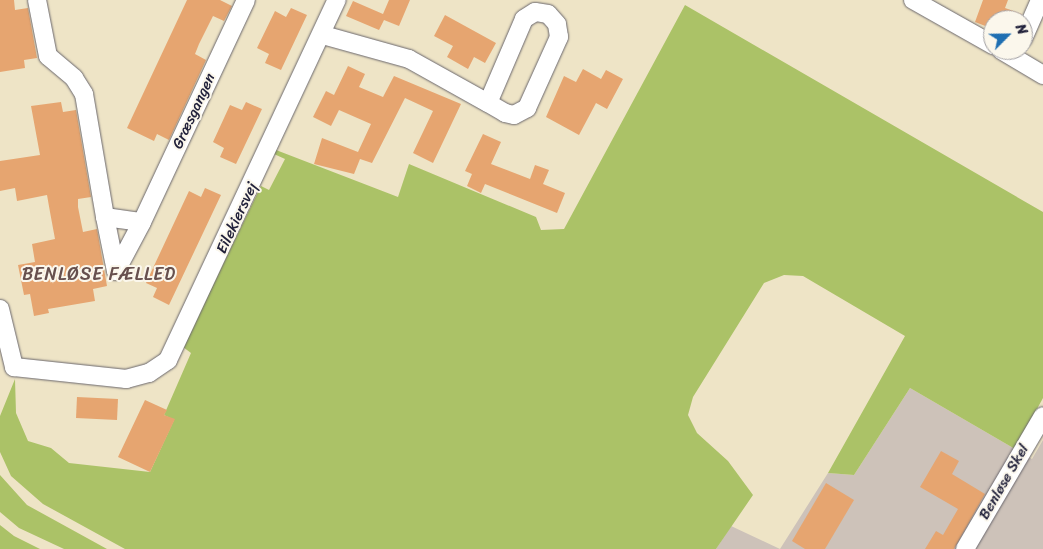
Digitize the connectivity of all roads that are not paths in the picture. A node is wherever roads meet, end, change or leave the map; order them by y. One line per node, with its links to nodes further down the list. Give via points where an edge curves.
1 (37, 0): 12 (street, Græsgangen, via 48,56 74,78 84,94)
2 (246, 0): 13 (street, Græsgangen)
3 (337, 0): 7 (street, Eilekiersvej)
4 (913, 0): 8 (street)
5 (1040, 0): 6 (street)
6 (1033, 16)
7 (323, 35): 11 (street, via 409,59); 14 (street, Eilekiersvej, via 168,360 149,373 126,379 90,378 14,367)
8 (983, 39)
9 (1022, 60): 10 (street)
10 (1043, 74)
11 (488, 103): 11 (street, via 510,115 527,108 559,37 558,24 548,14 535,12 524,19)
12 (105, 217): 13 (street); 13 (street, Græsgangen, via 116,270)
13 (142, 222)
14 (0, 308)
15 (1043, 416): 16 (street, Benløse Skel)
16 (965, 549)

